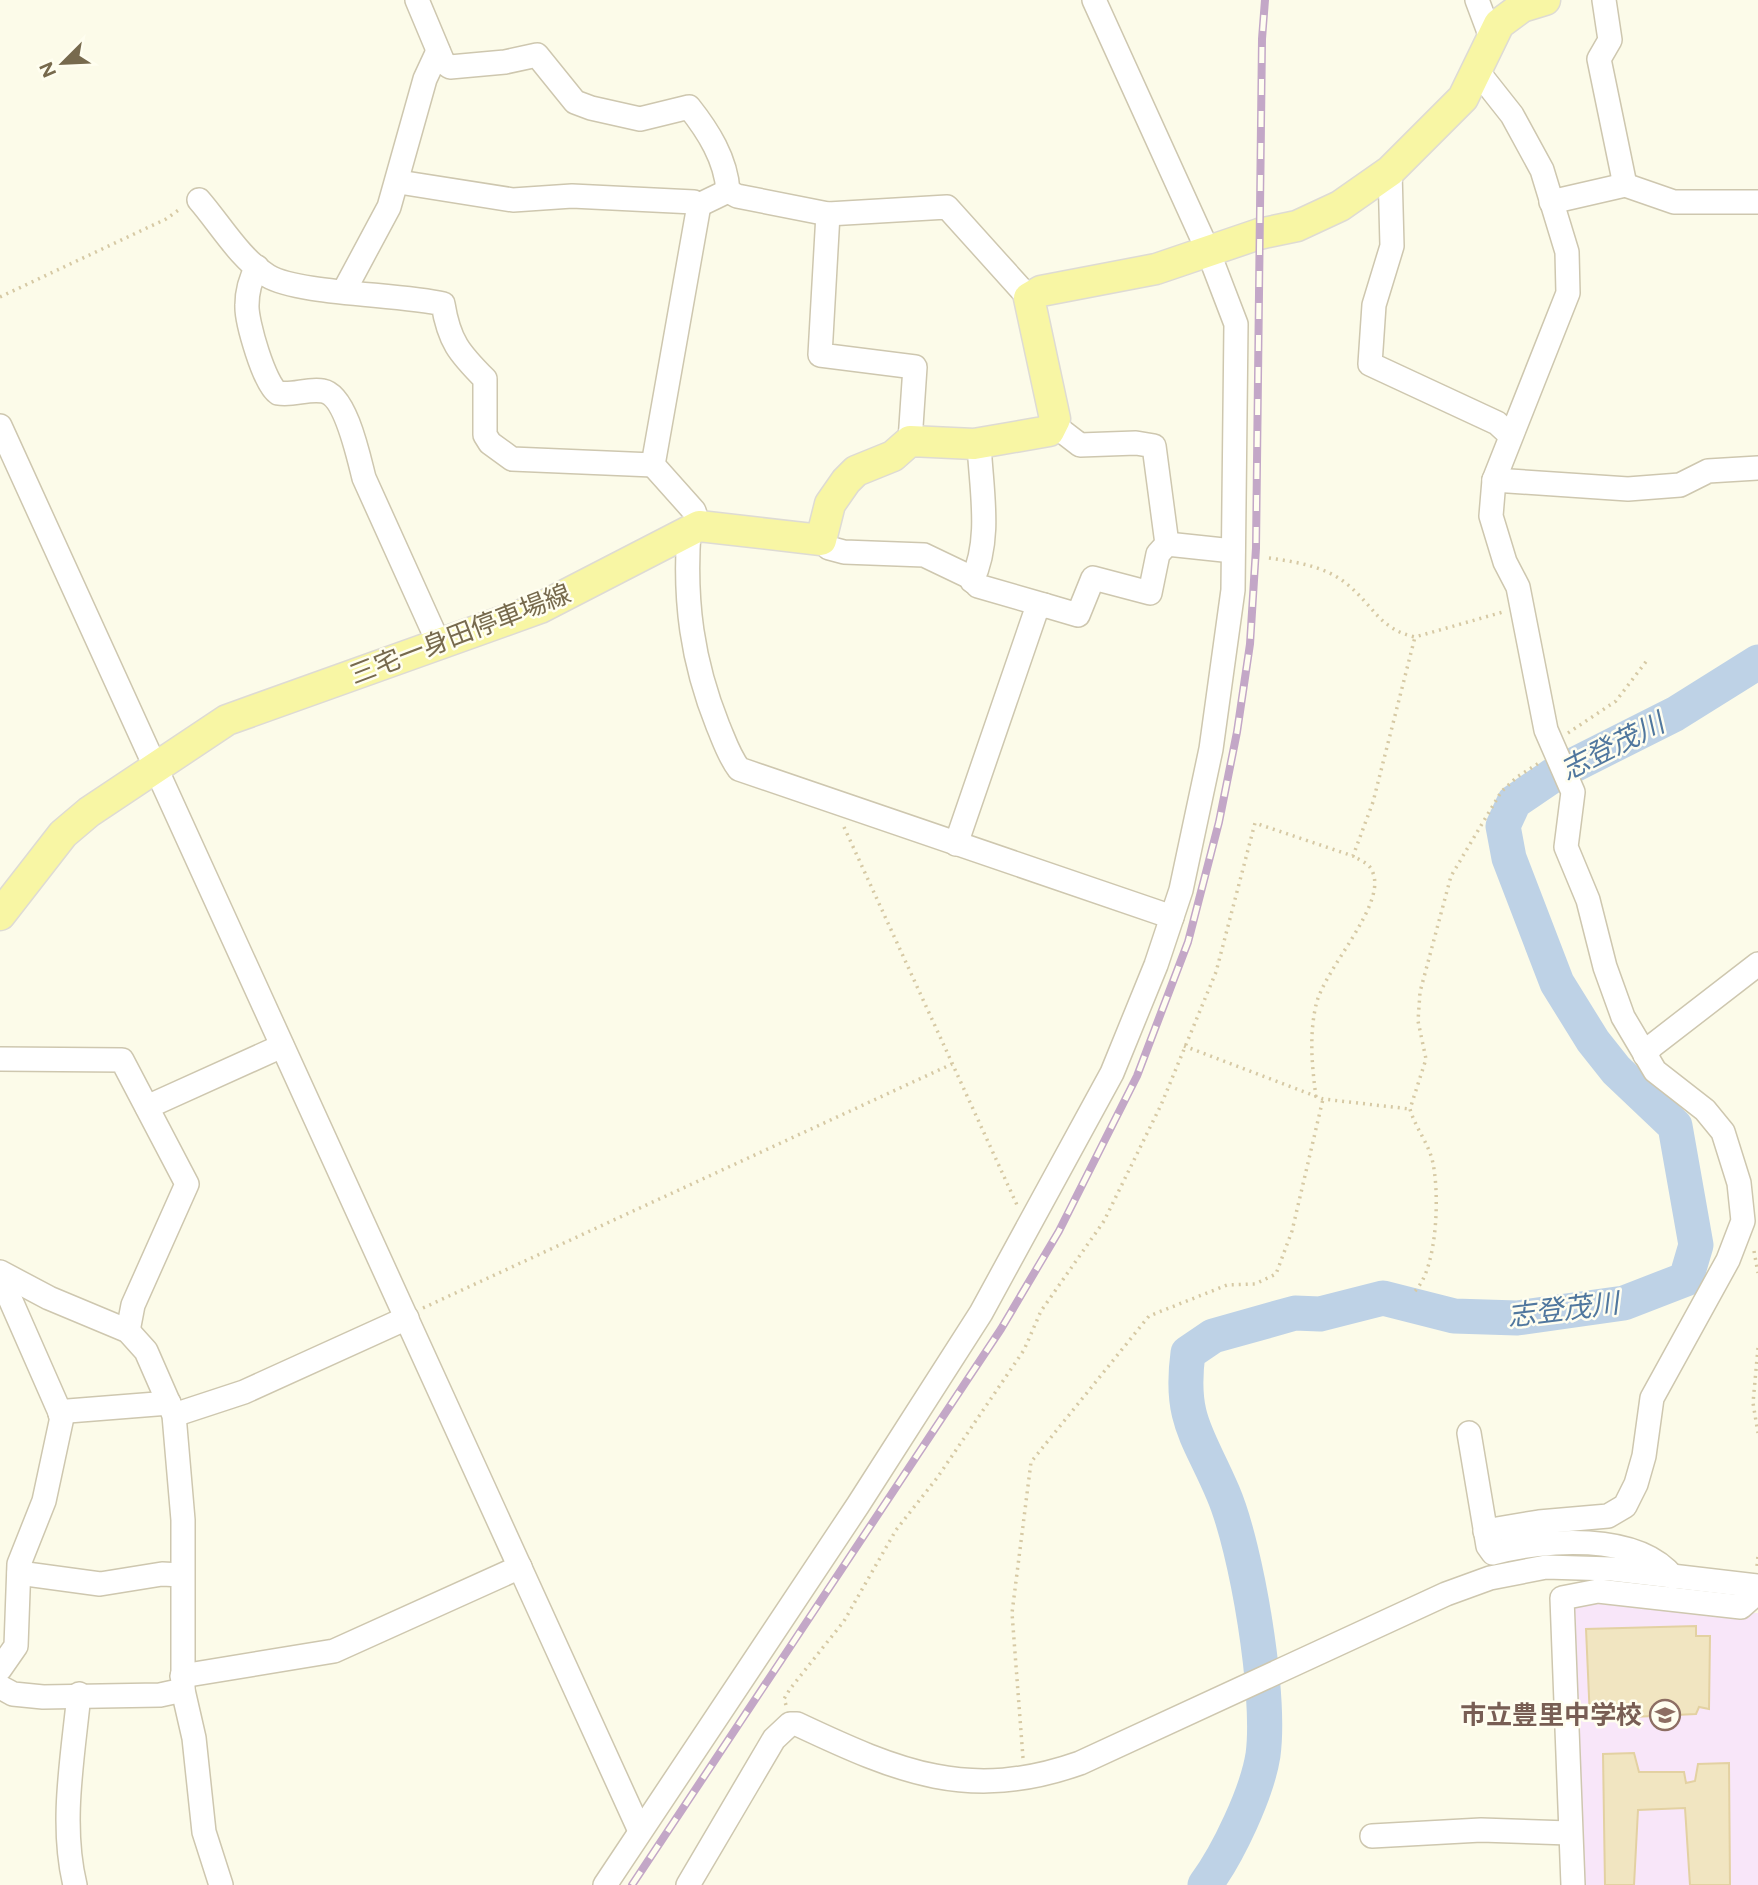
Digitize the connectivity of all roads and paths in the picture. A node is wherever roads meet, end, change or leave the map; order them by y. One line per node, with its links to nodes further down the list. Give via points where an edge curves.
1 (417, 0): 7 (street)
2 (1094, 0): 18 (street)
3 (1477, 0): 6 (street)
4 (1545, 0): 6 (main road, via 1510,13)
5 (1604, 0): 11 (street, via 1610,40 1599,60)
6 (1492, 40): 8 (main road)
7 (438, 51): 10 (street, via 425,79); 12 (street, via 443,62 458,68 537,55 575,102 640,119 689,107 707,131 727,174)
8 (1478, 72): 9 (main road, via 1463,98); 14 (street, via 1512,114 1542,170)
9 (1390, 171): 18 (main road, via 1340,206 1297,226); 25 (street, via 1392,246 1374,305 1370,364 1497,423)
10 (399, 182): 16 (street, via 513,200 572,196); 20 (street)
11 (1625, 185): 14 (street); 15 (street, via 1674,202)
12 (728, 191): 16 (street); 17 (street)
13 (199, 200): 19 (street); 21 (path)
14 (1551, 202): 25 (street, via 1567,252 1568,293)
15 (1758, 202)
16 (699, 205): 28 (street)
17 (828, 214): 22 (street, via 947,206); 26 (street, via 820,355 915,367)
18 (1208, 251): 22 (main road, via 1156,269 1041,291); 34 (street, via 1236,324)
19 (257, 267): 20 (street, via 269,277); 40 (street, via 248,316 269,384 278,393 318,390 335,399 361,455 364,478)
20 (344, 291): 28 (street, via 410,296 443,304 456,348 485,379 485,435 512,459)
21 (0, 297)
22 (1029, 298): 23 (main road)
23 (1054, 425): 27 (main road, via 1040,435); 33 (street, via 1080,445 1154,446)
24 (0, 426): 43 (street)
25 (1510, 435): 30 (street)
26 (910, 441): 27 (main road); 32 (main road, via 893,456 856,471 846,481 830,503)
27 (979, 443): 36 (street, via 985,542)
28 (653, 465): 31 (street, via 694,511)
29 (1758, 468): 30 (street, via 1708,471 1679,485 1628,489)
30 (1494, 480): 37 (street, via 1491,516)
31 (694, 529): 32 (main road); 40 (main road, 三宅一身田停車場線, via 540,608); 44 (street, via 687,607 696,662 733,762 739,769)
32 (821, 540): 36 (street, via 844,552 924,555)
33 (1167, 544): 34 (street); 38 (street, via 1158,554 1150,593 1093,578 1078,615)
34 (1233, 551): 48 (street, via 1233,590 1211,749)
35 (1269, 558): 39 (path, via 1332,574 1390,629)
36 (972, 581): 38 (street)
37 (1512, 581): 39 (path, via 1509,606 1502,612); 42 (street, via 1518,587 1538,695)
38 (1044, 605): 45 (street, via 1036,611)
39 (1415, 637): 46 (path, via 1373,802)
40 (439, 644): 43 (main road, 三宅一身田停車場線, via 227,720)
41 (1648, 659): 42 (path, via 1616,701)
42 (1554, 750): 52 (street, via 1573,792 1567,854 1588,900 1613,994); 58 (path, via 1501,792 1451,876 1420,992 1419,1033 1426,1059)
43 (154, 767): 47 (main road, 三宅一身田停車場線, via 63,834); 50 (street)
44 (833, 803): 45 (street); 54 (path)
45 (956, 844): 48 (street)
46 (1353, 856): 51 (path, via 1255,823 1216,972); 55 (path, via 1373,872 1374,892 1315,1007 1310,1057)
47 (0, 915)
48 (1172, 917): 59 (street, via 1112,1073)
49 (1758, 964): 52 (street)
50 (282, 1046): 57 (street); 64 (street)
51 (1184, 1046): 55 (path); 82 (path, via 1104,1222 1041,1311 1024,1350 897,1530 844,1621 790,1689 784,1699)
52 (1646, 1055): 71 (street, via 1663,1079 1705,1110 1723,1132 1739,1183 1740,1235 1652,1398 1644,1456 1625,1506 1608,1516)
53 (0, 1059): 57 (street, via 122,1060)
54 (952, 1064): 59 (path); 64 (path)
55 (1316, 1097): 56 (path)
56 (1323, 1099): 58 (path); 83 (path, via 1292,1231 1276,1274 1255,1283 1227,1285 1149,1316 1031,1462 1012,1613)
57 (147, 1107): 65 (street, via 187,1184 133,1304)
58 (1410, 1109): 63 (path, via 1432,1157 1435,1196 1431,1261)
59 (1027, 1229): 84 (street, via 924,1402)
60 (1752, 1243): 61 (path)
61 (1758, 1273)
62 (0, 1274): 65 (street); 68 (street)
63 (1415, 1291)
64 (406, 1317): 67 (street, via 244,1392); 72 (street)
65 (128, 1331): 67 (street, via 146,1351)
66 (1758, 1349): 70 (path, via 1753,1403)
67 (172, 1409): 68 (street, via 68,1410); 74 (street, via 183,1520)
68 (60, 1414): 73 (street, via 44,1500)
69 (1469, 1433): 71 (street)
70 (1758, 1433)
71 (1485, 1531): 75 (street, via 1493,1553 1536,1544 1597,1544 1650,1557)
72 (520, 1567): 79 (street, via 334,1651); 84 (street)
73 (19, 1573): 74 (street, via 100,1584); 78 (street, via 16,1646)
74 (182, 1575): 79 (street)
75 (1674, 1577): 76 (street); 83 (street, via 1569,1566 1506,1574 1446,1594 1080,1763)
76 (1758, 1586)
77 (1758, 1591): 85 (street, via 1741,1607 1598,1591 1563,1598)
78 (0, 1669)
79 (183, 1683): 81 (street, via 160,1695); 88 (street, via 204,1832)
80 (0, 1687): 81 (street, via 23,1695)
81 (79, 1694): 87 (street, via 69,1793)
82 (790, 1724): 83 (street, via 904,1770 970,1783); 90 (street, via 774,1739)
83 (1026, 1780)
84 (640, 1830): 89 (street)
85 (1569, 1833): 86 (street, via 1481,1830); 91 (street)
86 (1372, 1836)
87 (75, 1885)
88 (221, 1885)
89 (605, 1885)
90 (688, 1885)
91 (1573, 1885)

